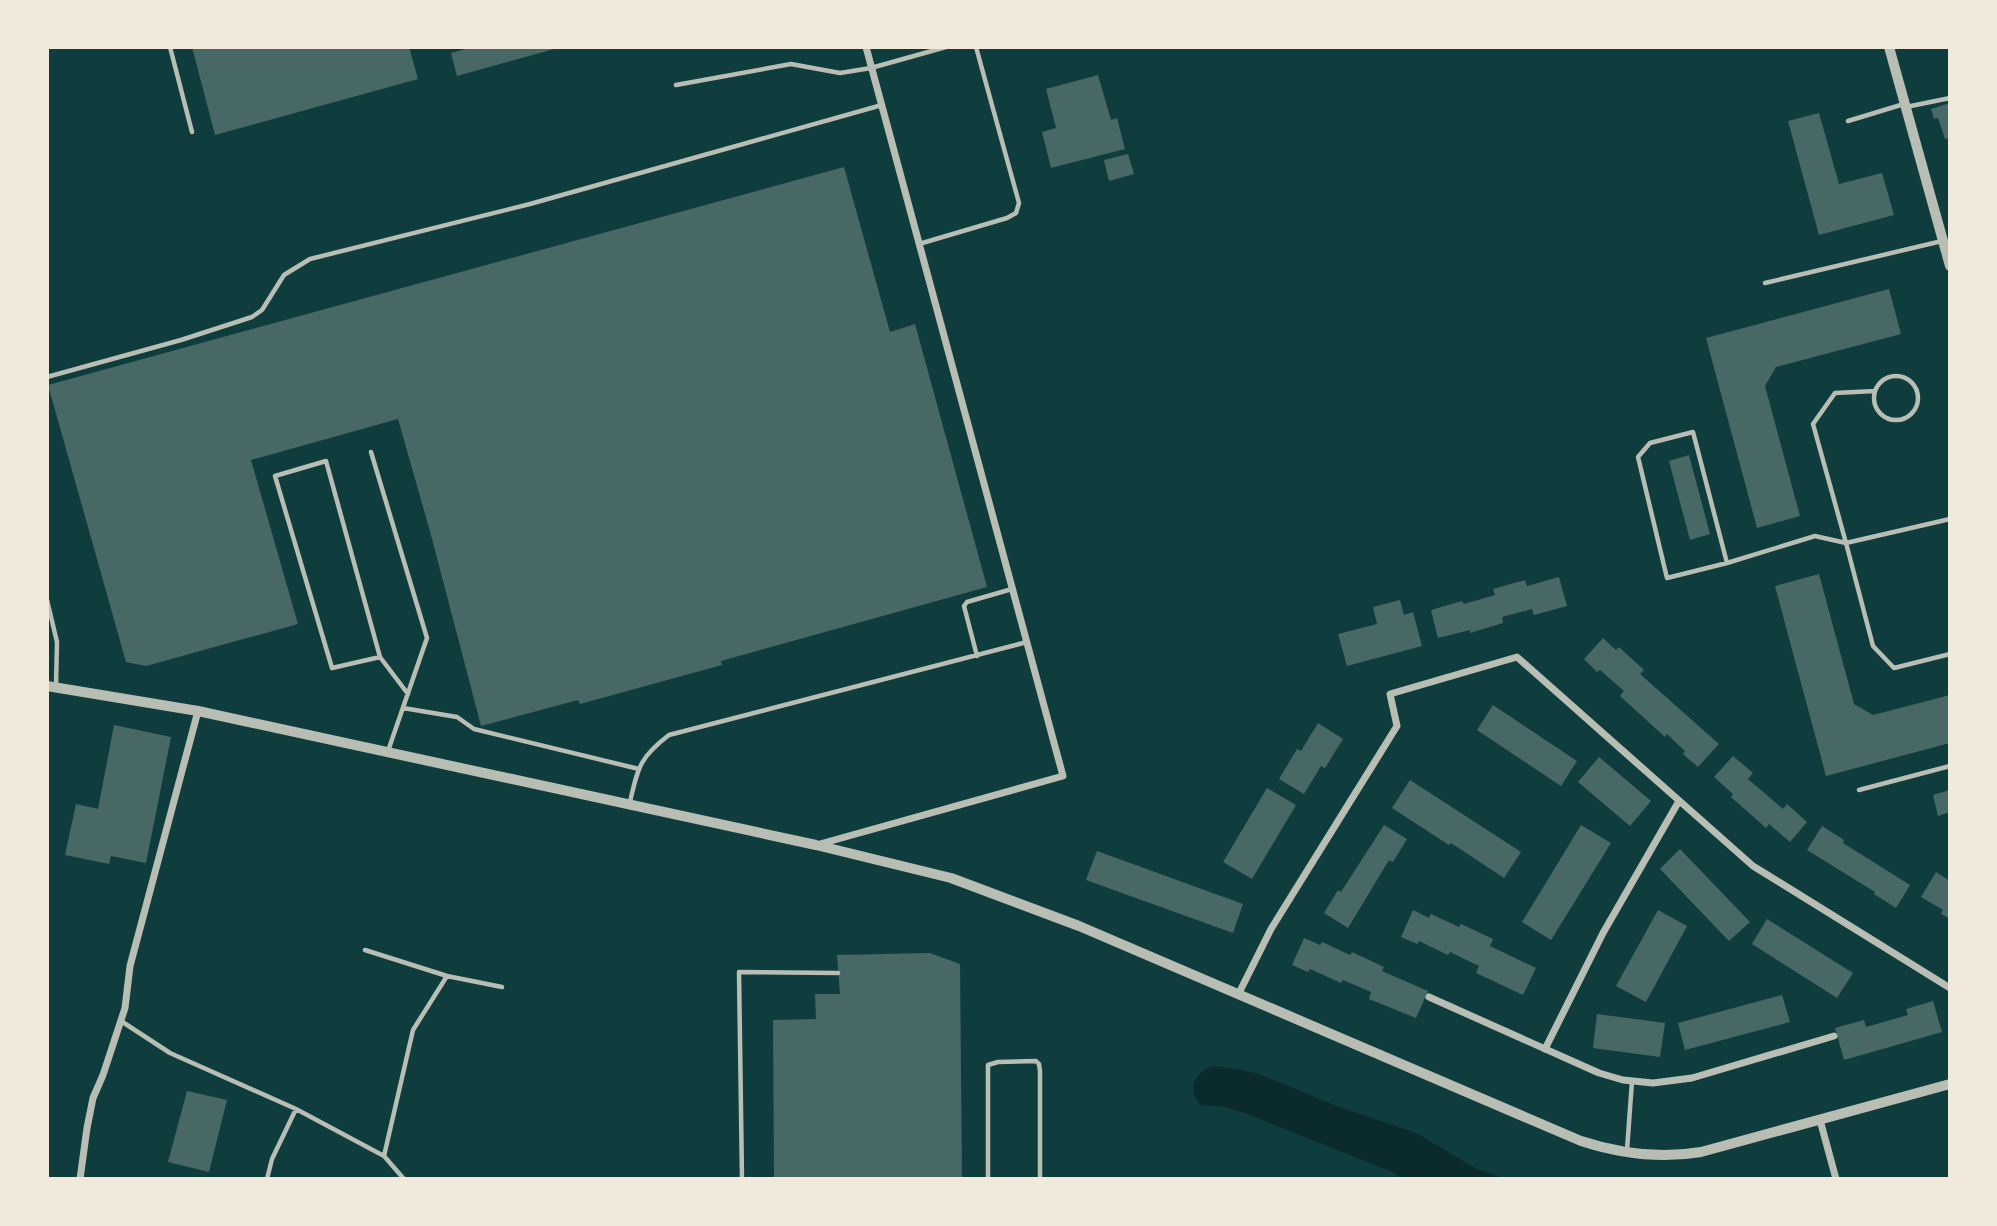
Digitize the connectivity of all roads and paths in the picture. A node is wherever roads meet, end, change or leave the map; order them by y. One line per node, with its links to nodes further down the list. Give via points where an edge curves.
1 (170, 47): 12 (lane)
2 (866, 47): 6 (street)
3 (946, 47): 6 (lane)
4 (976, 47): 14 (lane, via 1019,203 1007,218)
5 (1889, 47): 10 (street)
6 (872, 68): 7 (lane, via 840,73 791,64); 9 (street)
7 (676, 85)
8 (1950, 98): 10 (lane)
9 (882, 105): 14 (street); 17 (lane, via 530,204 310,259 284,275 262,310 252,317)
10 (1905, 105): 11 (lane); 13 (street)
11 (1848, 121)
12 (192, 132)
13 (1946, 240): 15 (street); 16 (lane)
14 (919, 244): 23 (street)
15 (1950, 265)
16 (1765, 284)
17 (47, 377)
18 (1875, 391): 18 (lane, via 1877,408 1890,419 1906,417 1917,405 1916,388 1903,377 1886,379); 21 (lane, via 1835,393 1813,424)
19 (371, 452): 30 (lane, via 427,638)
20 (1950, 519): 21 (lane)
21 (1846, 543): 22 (lane, via 1815,536); 26 (lane, via 1873,646 1894,668)
22 (1727, 562): 22 (lane, via 1693,432 1650,443 1638,457 1667,578)
23 (1013, 589): 25 (street); 27 (lane, via 964,606)
24 (47, 600): 29 (lane, via 57,642)
25 (1027, 642): 27 (lane); 39 (street, via 1063,776)
26 (1950, 654)
27 (977, 656): 35 (lane, via 669,735 652,748)
28 (380, 657): 28 (lane, via 332,668 275,476 326,461); 30 (lane)
29 (52, 687): 32 (street)
30 (408, 694): 31 (lane)
31 (403, 708): 33 (lane); 35 (lane, via 457,717 474,729)
32 (198, 711): 33 (street); 47 (street, via 133,954)
33 (388, 752): 38 (street)
34 (1950, 766): 36 (lane)
35 (639, 769): 38 (lane)
36 (1859, 790)
37 (1679, 801): 44 (street, via 1753,866); 45 (street, via 1517,657 1390,694 1397,726 1271,929); 49 (street, via 1603,933)
38 (629, 804): 39 (street)
39 (816, 845): 45 (street, via 972,885)
40 (365, 950): 42 (lane)
41 (838, 974): 59 (lane, via 739,972)
42 (447, 975): 43 (lane); 55 (lane, via 414,1030)
43 (502, 986)
44 (1950, 988)
45 (1238, 995): 54 (street, via 1581,1141)
46 (1429, 997): 49 (street)
47 (120, 1020): 52 (lane, via 170,1053); 56 (street, via 93,1098)
48 (1834, 1036): 50 (street, via 1692,1078)
49 (1545, 1049): 50 (street, via 1599,1073)
50 (1632, 1081): 54 (lane)
51 (1950, 1084): 53 (street)
52 (296, 1109): 55 (lane); 57 (lane)
53 (1820, 1120): 54 (street, via 1701,1152); 62 (street)
54 (1627, 1153)
55 (384, 1156): 58 (lane)
56 (80, 1179)
57 (267, 1179)
58 (404, 1179)
59 (742, 1179)
60 (988, 1179): 61 (lane, via 988,1065 1036,1061 1040,1071)
61 (1040, 1179)
62 (1836, 1179)

